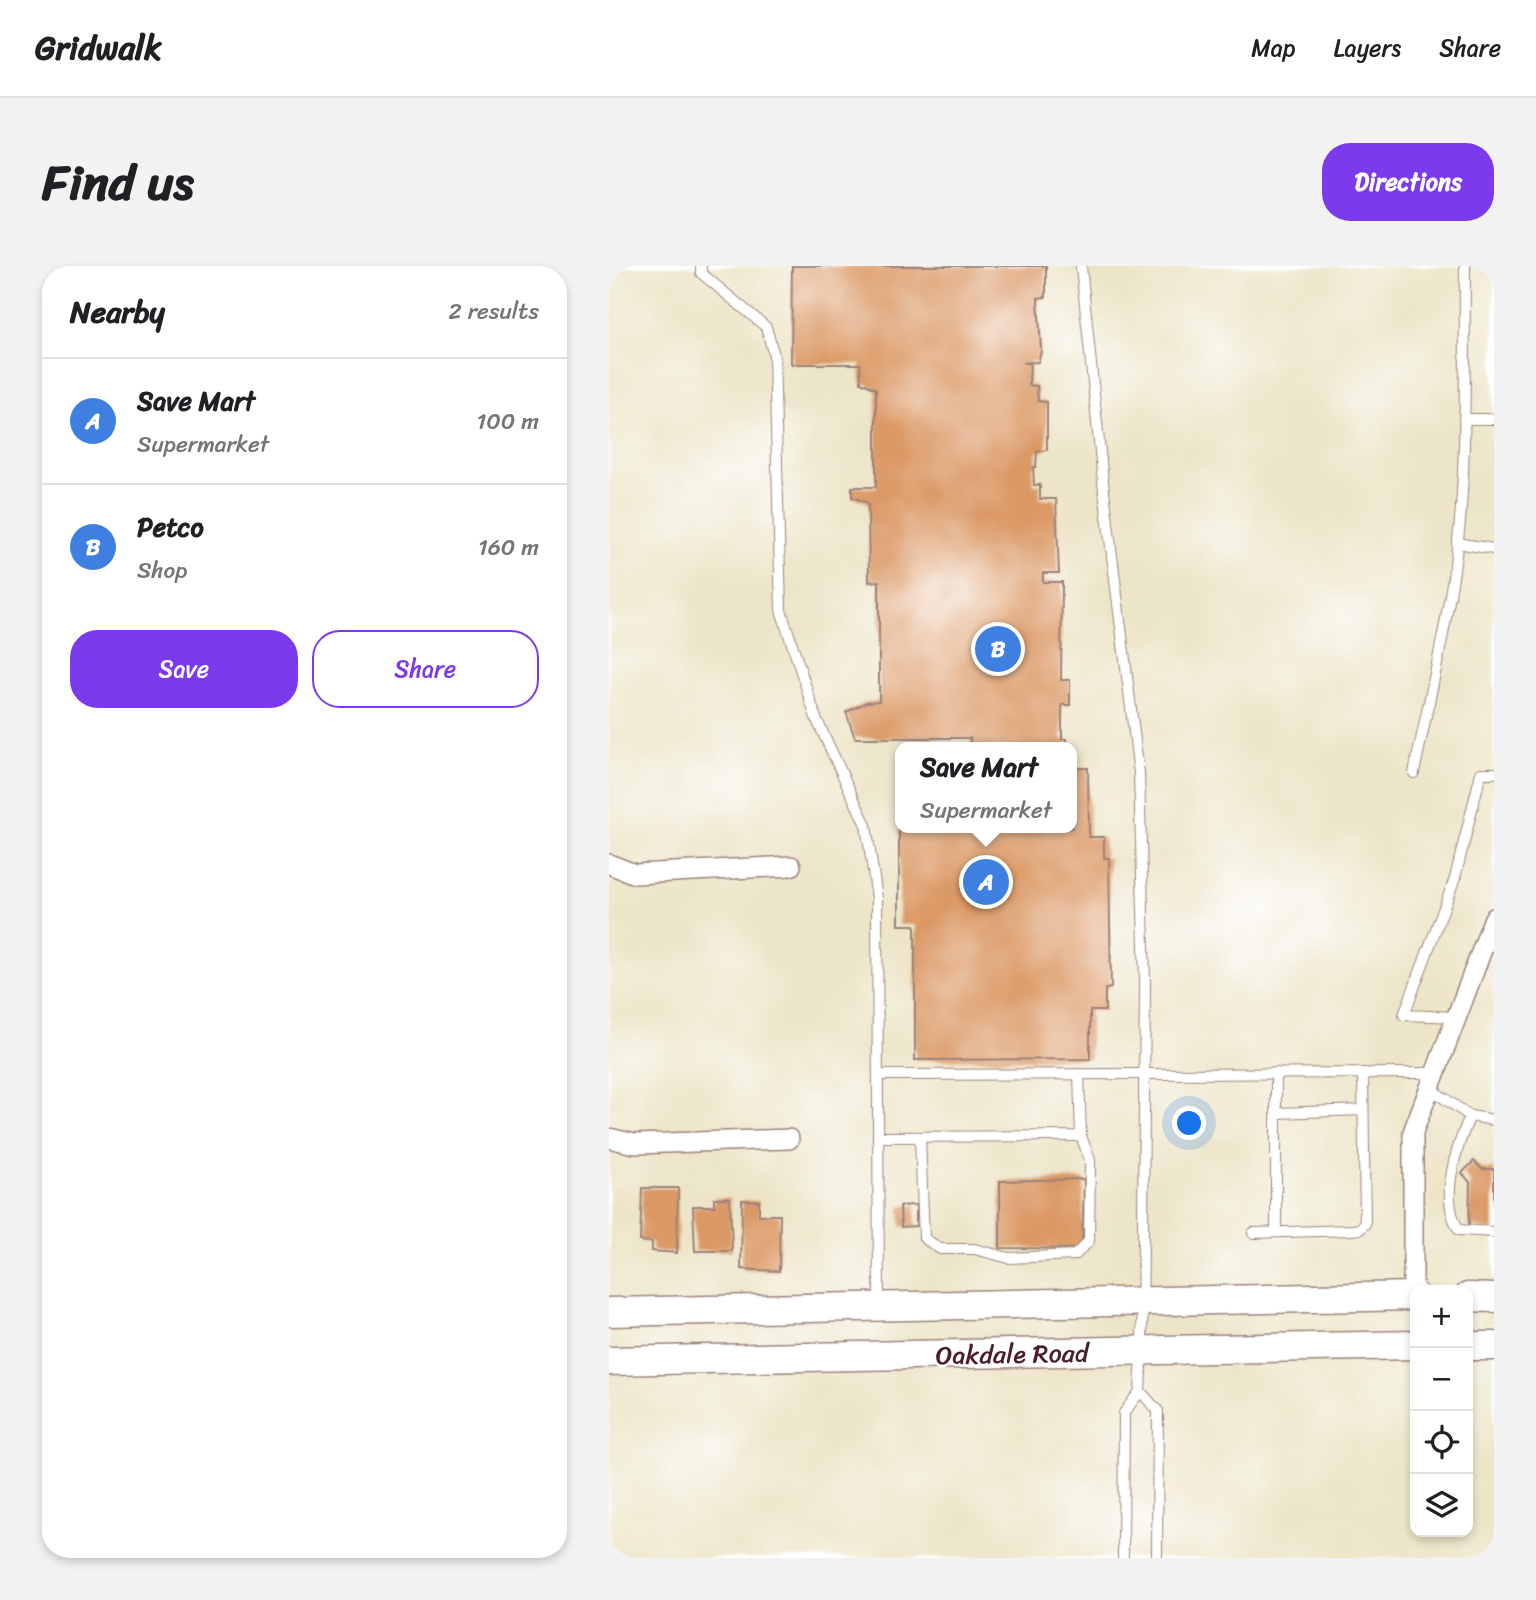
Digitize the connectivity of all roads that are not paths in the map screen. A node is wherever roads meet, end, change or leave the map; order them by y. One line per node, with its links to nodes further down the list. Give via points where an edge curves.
1 (701, 266): 18 (lane, via 701,273 766,327 774,355 781,610 816,718 866,825 877,898)
2 (1081, 266): 15 (lane, via 1139,773)
3 (1465, 266): 4 (lane)
4 (1464, 419): 5 (lane); 6 (lane)
5 (1494, 419)
6 (1457, 543): 7 (lane); 8 (lane)
7 (1494, 549)
8 (1414, 773)
9 (1494, 773): 13 (lane, via 1481,773 1455,878 1404,1015)
10 (609, 864): 11 (street, via 635,874)
11 (791, 866)
12 (1494, 918): 13 (street)
13 (1457, 1017): 19 (street)
14 (1080, 1073): 15 (lane); 18 (lane); 24 (lane)
15 (1144, 1073): 16 (lane); 36 (lane)
16 (1276, 1073): 17 (lane); 21 (lane)
17 (1363, 1073): 19 (lane); 20 (lane)
18 (878, 1075): 27 (lane)
19 (1432, 1080): 22 (lane); 32 (street, via 1413,1132)
20 (1363, 1110): 21 (lane); 31 (lane, via 1365,1224 1352,1230)
21 (1276, 1113): 31 (lane)
22 (1470, 1116): 23 (lane); 29 (lane, via 1453,1165 1453,1220 1459,1230)
23 (1494, 1120)
24 (1081, 1136): 25 (lane); 25 (lane, via 1090,1160 1089,1241 1075,1255 1023,1258 940,1248 924,1238)
25 (920, 1137): 27 (lane)
26 (609, 1138): 28 (street, via 635,1144)
27 (878, 1138): 37 (lane)
28 (789, 1139)
29 (1494, 1232)
30 (1253, 1233): 31 (lane)
31 (1276, 1233)
32 (1414, 1285)
33 (1410, 1296): 36 (main road, Oakdale Road)
34 (1473, 1297): 35 (main road)
35 (1494, 1297)
36 (1142, 1303): 37 (main road, Oakdale Road); 42 (lane)
37 (879, 1307): 38 (main road, Oakdale Road)
38 (609, 1312)
39 (1410, 1345): 42 (main road, Oakdale Road)
40 (1473, 1346): 41 (main road)
41 (1494, 1346)
42 (1142, 1352): 43 (main road, Oakdale Road); 44 (lane)
43 (609, 1361)
44 (1140, 1391): 45 (lane, via 1124,1413); 46 (lane, via 1157,1411)
45 (1123, 1558)
46 (1157, 1558)

